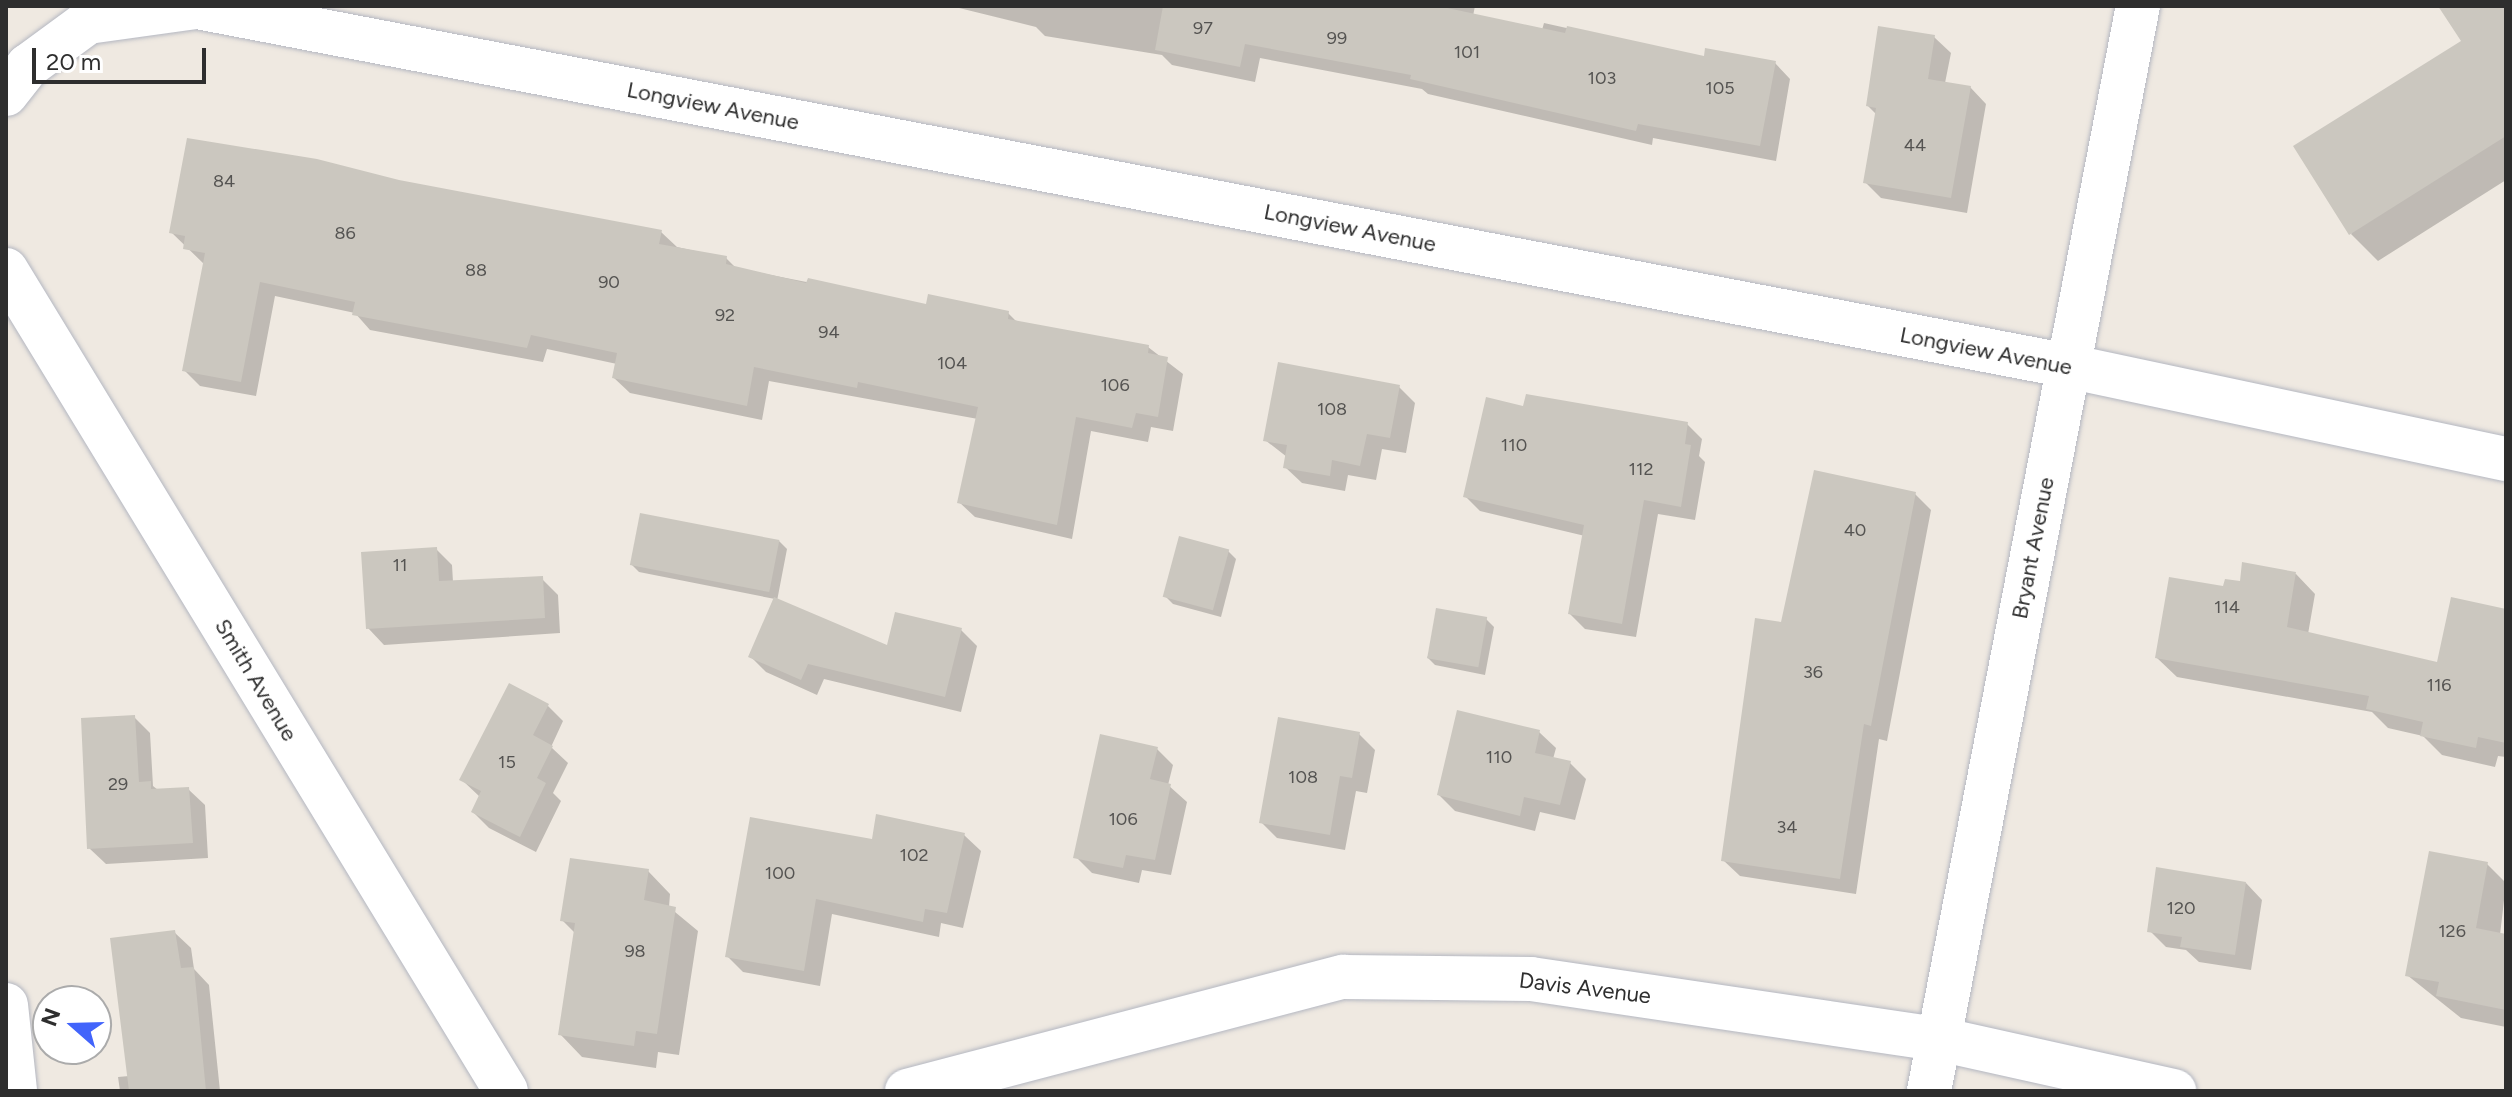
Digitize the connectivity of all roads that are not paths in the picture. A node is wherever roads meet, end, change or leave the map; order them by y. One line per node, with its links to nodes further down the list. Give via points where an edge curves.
1 (194, 6): 3 (street, Longview Avenue, via 88,22 28,66); 5 (street, Longview Avenue)
2 (2138, 6): 5 (street, Bryant Avenue)
3 (6, 94)
4 (6, 270): 10 (street, Smith Avenue)
5 (2068, 366): 6 (street, Longview Avenue); 8 (street, Bryant Avenue)
6 (2506, 459)
7 (6, 1005): 9 (street)
8 (1939, 1039): 11 (street, Davis Avenue, via 1531,979 1343,977); 12 (street, Bryant Avenue); 13 (street, Davis Avenue)
9 (15, 1091)
10 (506, 1091)
11 (907, 1091)
12 (1929, 1091)
13 (2174, 1091)

